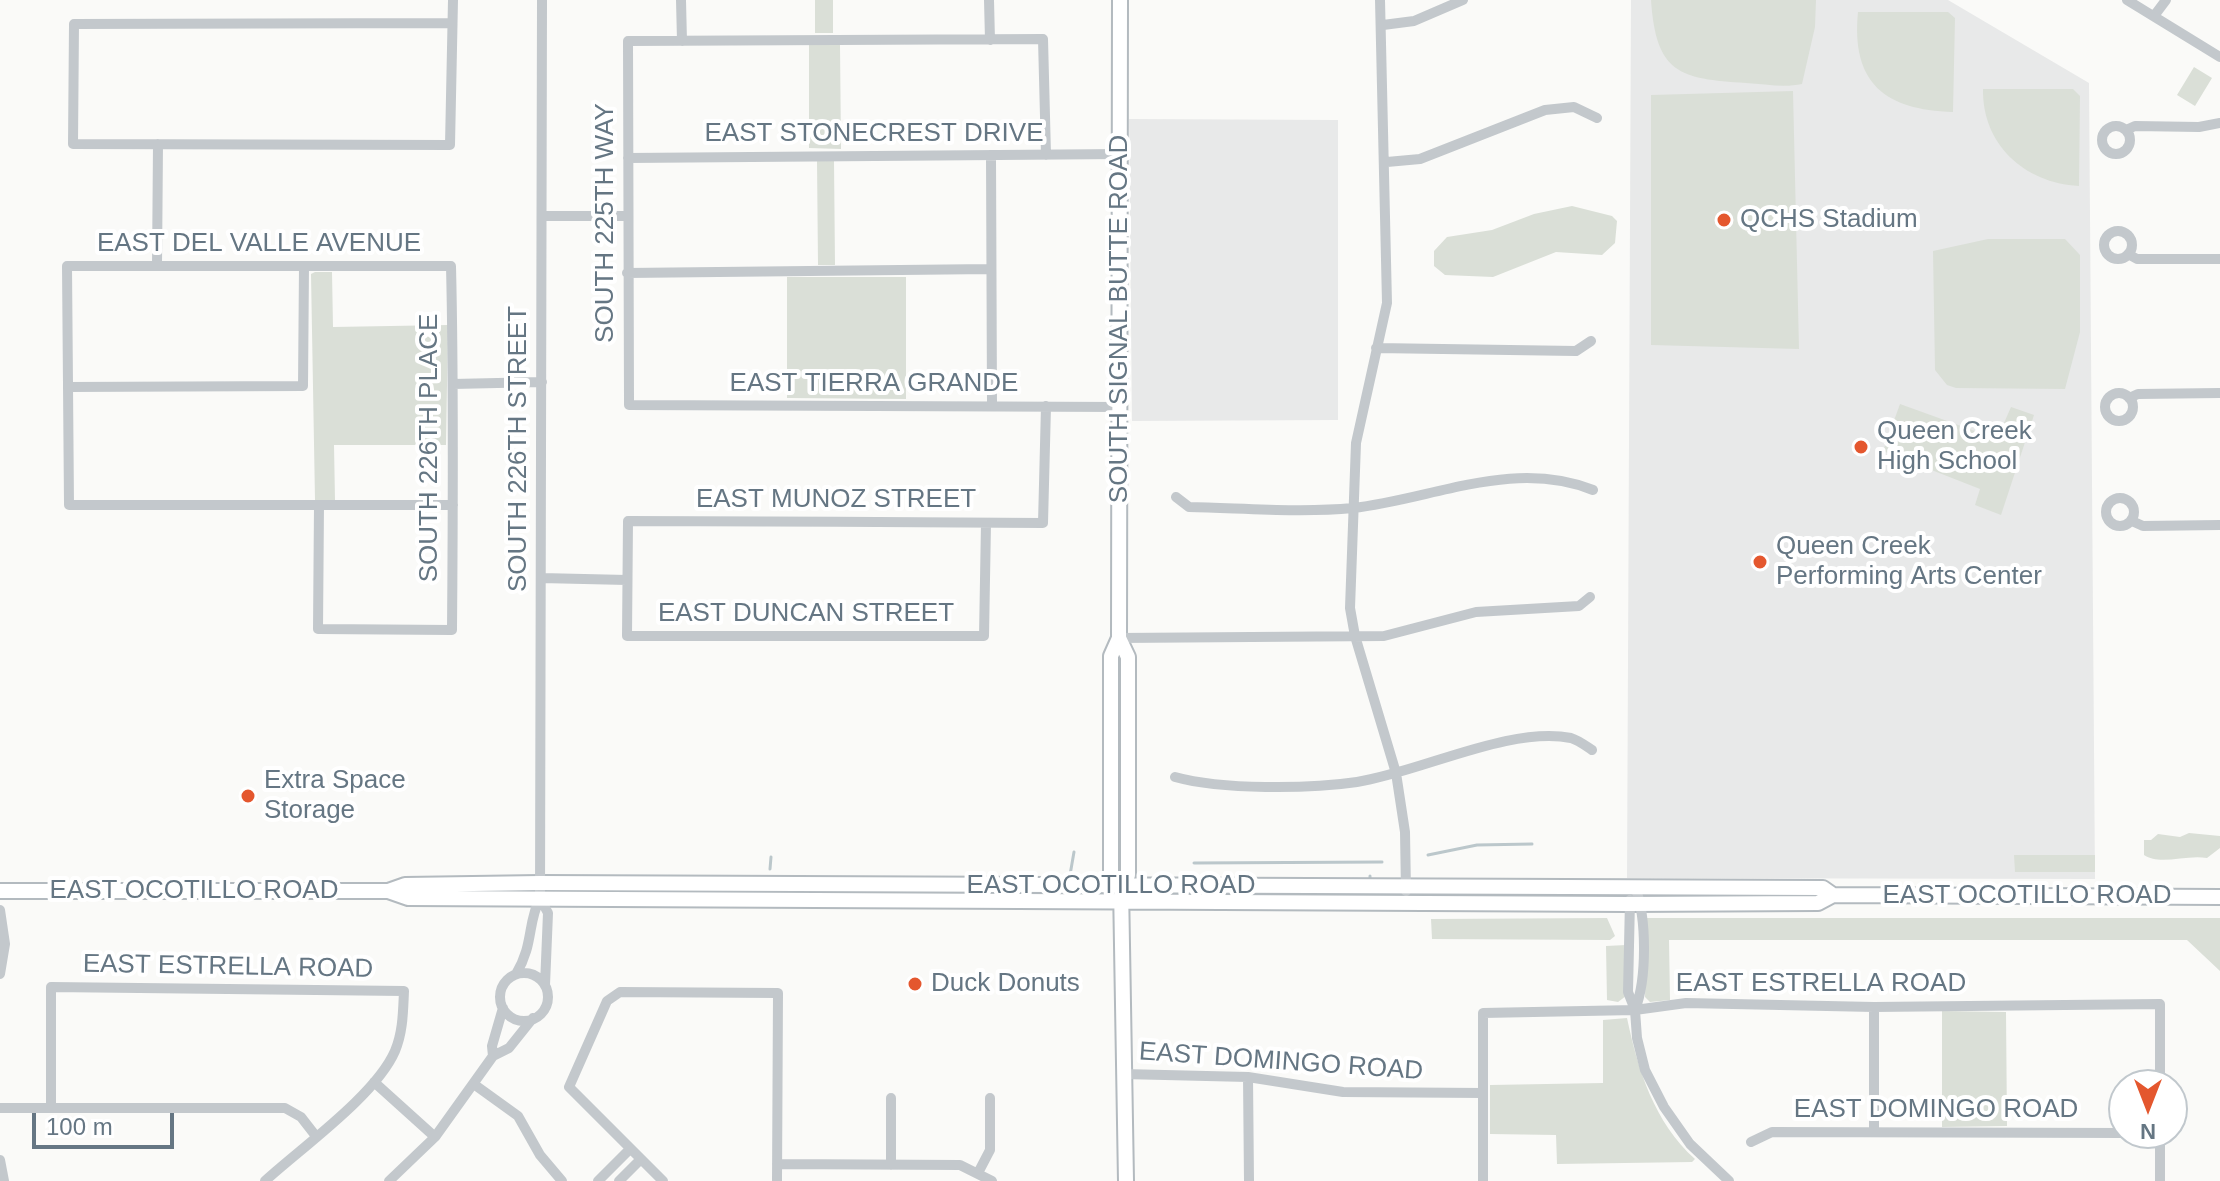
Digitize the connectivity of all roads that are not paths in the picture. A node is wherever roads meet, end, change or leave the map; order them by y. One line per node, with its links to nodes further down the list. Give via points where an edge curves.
1 (453, 0): 11 (street)
2 (542, 0): 25 (street, SOUTH 226TH STREET)
3 (681, 0): 14 (street)
4 (989, 0): 13 (street)
5 (1120, 0): 20 (main road, SOUTH SIGNAL BUTTE ROAD)
6 (1380, 0): 12 (street)
7 (1463, 0): 12 (street, via 1414,21)
8 (2127, 0): 10 (street)
9 (2166, 0): 10 (street)
10 (2154, 16): 15 (street)
11 (452, 23): 19 (street, via 450,145); 19 (street, via 74,24 73,144)
12 (1383, 25): 24 (street)
13 (990, 40): 14 (street); 22 (street, via 1043,39)
14 (682, 41): 23 (street, SOUTH 225TH WAY, via 628,41)
15 (2220, 57)
16 (1597, 118): 24 (street, via 1574,107 1545,110 1430,155)
17 (2220, 123): 18 (street)
18 (2126, 130)
19 (158, 144): 29 (street)
20 (1121, 154): 22 (street, EAST STONECREST DRIVE); 44 (main road, SOUTH SIGNAL BUTTE ROAD)
21 (991, 155): 22 (street, EAST STONECREST DRIVE); 23 (street, EAST STONECREST DRIVE); 32 (street)
22 (1046, 155)
23 (628, 158): 26 (street, SOUTH 225TH WAY)
24 (1387, 162): 35 (street, via 1387,303)
25 (542, 216): 26 (street); 36 (street, SOUTH 226TH STREET)
26 (628, 216): 33 (street, SOUTH 225TH WAY)
27 (2128, 254): 28 (street, via 2137,259)
28 (2220, 259)
29 (157, 266): 30 (street, EAST DEL VALLE AVENUE); 38 (street, EAST DEL VALLE AVENUE, via 67,266)
30 (304, 266): 31 (street, EAST DEL VALLE AVENUE); 38 (street, via 303,386)
31 (451, 266): 37 (street, SOUTH 226TH PLACE)
32 (991, 269): 33 (street); 42 (street)
33 (627, 273): 41 (street, SOUTH 225TH WAY)
34 (1591, 341): 35 (street, via 1576,351)
35 (1376, 348): 49 (street, via 1356,443)
36 (542, 382): 37 (street); 53 (street, SOUTH 226TH STREET)
37 (453, 384): 48 (street, SOUTH 226TH PLACE)
38 (68, 387): 47 (street, via 69,505)
39 (2220, 393): 40 (street)
40 (2129, 398)
41 (629, 405): 42 (street, EAST TIERRA GRANDE)
42 (992, 406): 43 (street, EAST TIERRA GRANDE)
43 (1046, 406): 44 (street, EAST TIERRA GRANDE); 51 (street, EAST MUNOZ STREET, via 1043,523)
44 (1120, 407): 57 (main road, SOUTH SIGNAL BUTTE ROAD)
45 (1593, 490): 49 (street, via 1567,480 1493,480)
46 (1176, 497): 49 (street, via 1189,507)
47 (319, 505): 48 (street); 48 (street, SOUTH 226TH PLACE, via 318,629 452,630)
48 (453, 505)
49 (1353, 508): 56 (street, via 1350,608)
50 (2132, 521): 52 (street, via 2143,526)
51 (986, 523): 54 (street, EAST MUNOZ STREET, via 628,521); 54 (street, EAST DUNCAN STREET, via 984,636 627,636)
52 (2220, 525)
53 (541, 578): 54 (street, EAST DUNCAN STREET); 63 (street, SOUTH 226TH STREET)
54 (627, 580)
55 (1590, 597): 56 (street, via 1579,606 1476,612 1384,636)
56 (1355, 636): 57 (street); 59 (street)
57 (1119, 638): 61 (main road, SOUTH SIGNAL BUTTE ROAD, via 1128,657 1128,875)
58 (1592, 750): 59 (street, via 1573,738 1516,740)
59 (1396, 773): 60 (street, via 1329,785 1198,783); 65 (street, via 1405,832)
60 (1175, 777)
61 (1121, 886): 63 (main road, EAST OCOTILLO ROAD); 65 (main road, EAST OCOTILLO ROAD); 68 (main road, SOUTH SIGNAL BUTTE ROAD)
62 (1635, 887): 65 (main road, EAST OCOTILLO ROAD); 66 (main road, EAST OCOTILLO ROAD, via 1823,888); 69 (street)
63 (540, 890): 64 (main road, EAST OCOTILLO ROAD, via 408,898 388,891); 68 (main road, EAST OCOTILLO ROAD); 72 (street, via 531,945); 73 (street, via 548,913)
64 (0, 891)
65 (1406, 894): 68 (main road, EAST OCOTILLO ROAD); 69 (main road, EAST OCOTILLO ROAD)
66 (1833, 895): 67 (main road, EAST OCOTILLO ROAD); 69 (main road, EAST OCOTILLO ROAD, via 1818,903)
67 (2220, 897)
68 (1121, 902): 80 (main road, SOUTH SIGNAL BUTTE ROAD)
69 (1635, 904): 76 (street, via 1628,992)
70 (0, 910): 71 (street, via 5,944)
71 (0, 974)
72 (516, 974): 73 (street, via 532,974); 75 (street, via 502,988)
73 (545, 985): 77 (street, via 546,1004)
74 (1874, 1007): 76 (street, EAST ESTRELLA ROAD, via 1686,1003); 79 (street, EAST ESTRELLA ROAD, via 2160,1004); 89 (street)
75 (503, 1008): 77 (street, via 519,1020); 78 (street)
76 (1635, 1010): 84 (street, EAST ESTRELLA ROAD, via 1483,1013); 113 (street, via 1645,1070 1664,1107 1690,1144)
77 (533, 1018): 78 (street, via 509,1048)
78 (493, 1056): 83 (street)
79 (2160, 1069)
80 (1123, 1074): 81 (street, EAST DOMINGO ROAD); 110 (main road, SOUTH SIGNAL BUTTE ROAD)
81 (1248, 1077): 84 (street, EAST DOMINGO ROAD, via 1343,1092); 111 (street)
82 (374, 1082): 87 (street, EAST ESTRELLA ROAD, via 402,1031 404,991 51,987); 91 (street); 92 (street)
83 (475, 1085): 92 (street); 104 (street, via 518,1116)
84 (1483, 1093): 112 (street)
85 (891, 1098): 99 (street)
86 (990, 1098): 100 (street, via 990,1150)
87 (51, 1106): 88 (street); 91 (street, via 285,1108 301,1117)
88 (0, 1108)
89 (1874, 1132): 90 (street, EAST DOMINGO ROAD); 93 (street, EAST DOMINGO ROAD, via 1772,1132)
90 (2108, 1133)
91 (315, 1135): 102 (street)
92 (435, 1137): 103 (street)
93 (1751, 1142)
94 (630, 1149): 96 (street); 98 (street, via 569,1087 610,997 620,992 778,993); 105 (street)
95 (2160, 1149): 114 (street)
96 (641, 1159): 106 (street); 107 (street)
97 (0, 1160): 101 (street)
98 (777, 1164): 99 (street); 108 (street)
99 (891, 1165): 100 (street, via 960,1165)
100 (978, 1173): 109 (street)
101 (4, 1181)
102 (265, 1181)
103 (389, 1181)
104 (562, 1181)
105 (598, 1181)
106 (619, 1181)
107 (663, 1181)
108 (777, 1181)
109 (992, 1181)
110 (1126, 1181)
111 (1249, 1181)
112 (1483, 1181)
113 (1729, 1181)
114 (2160, 1181)

